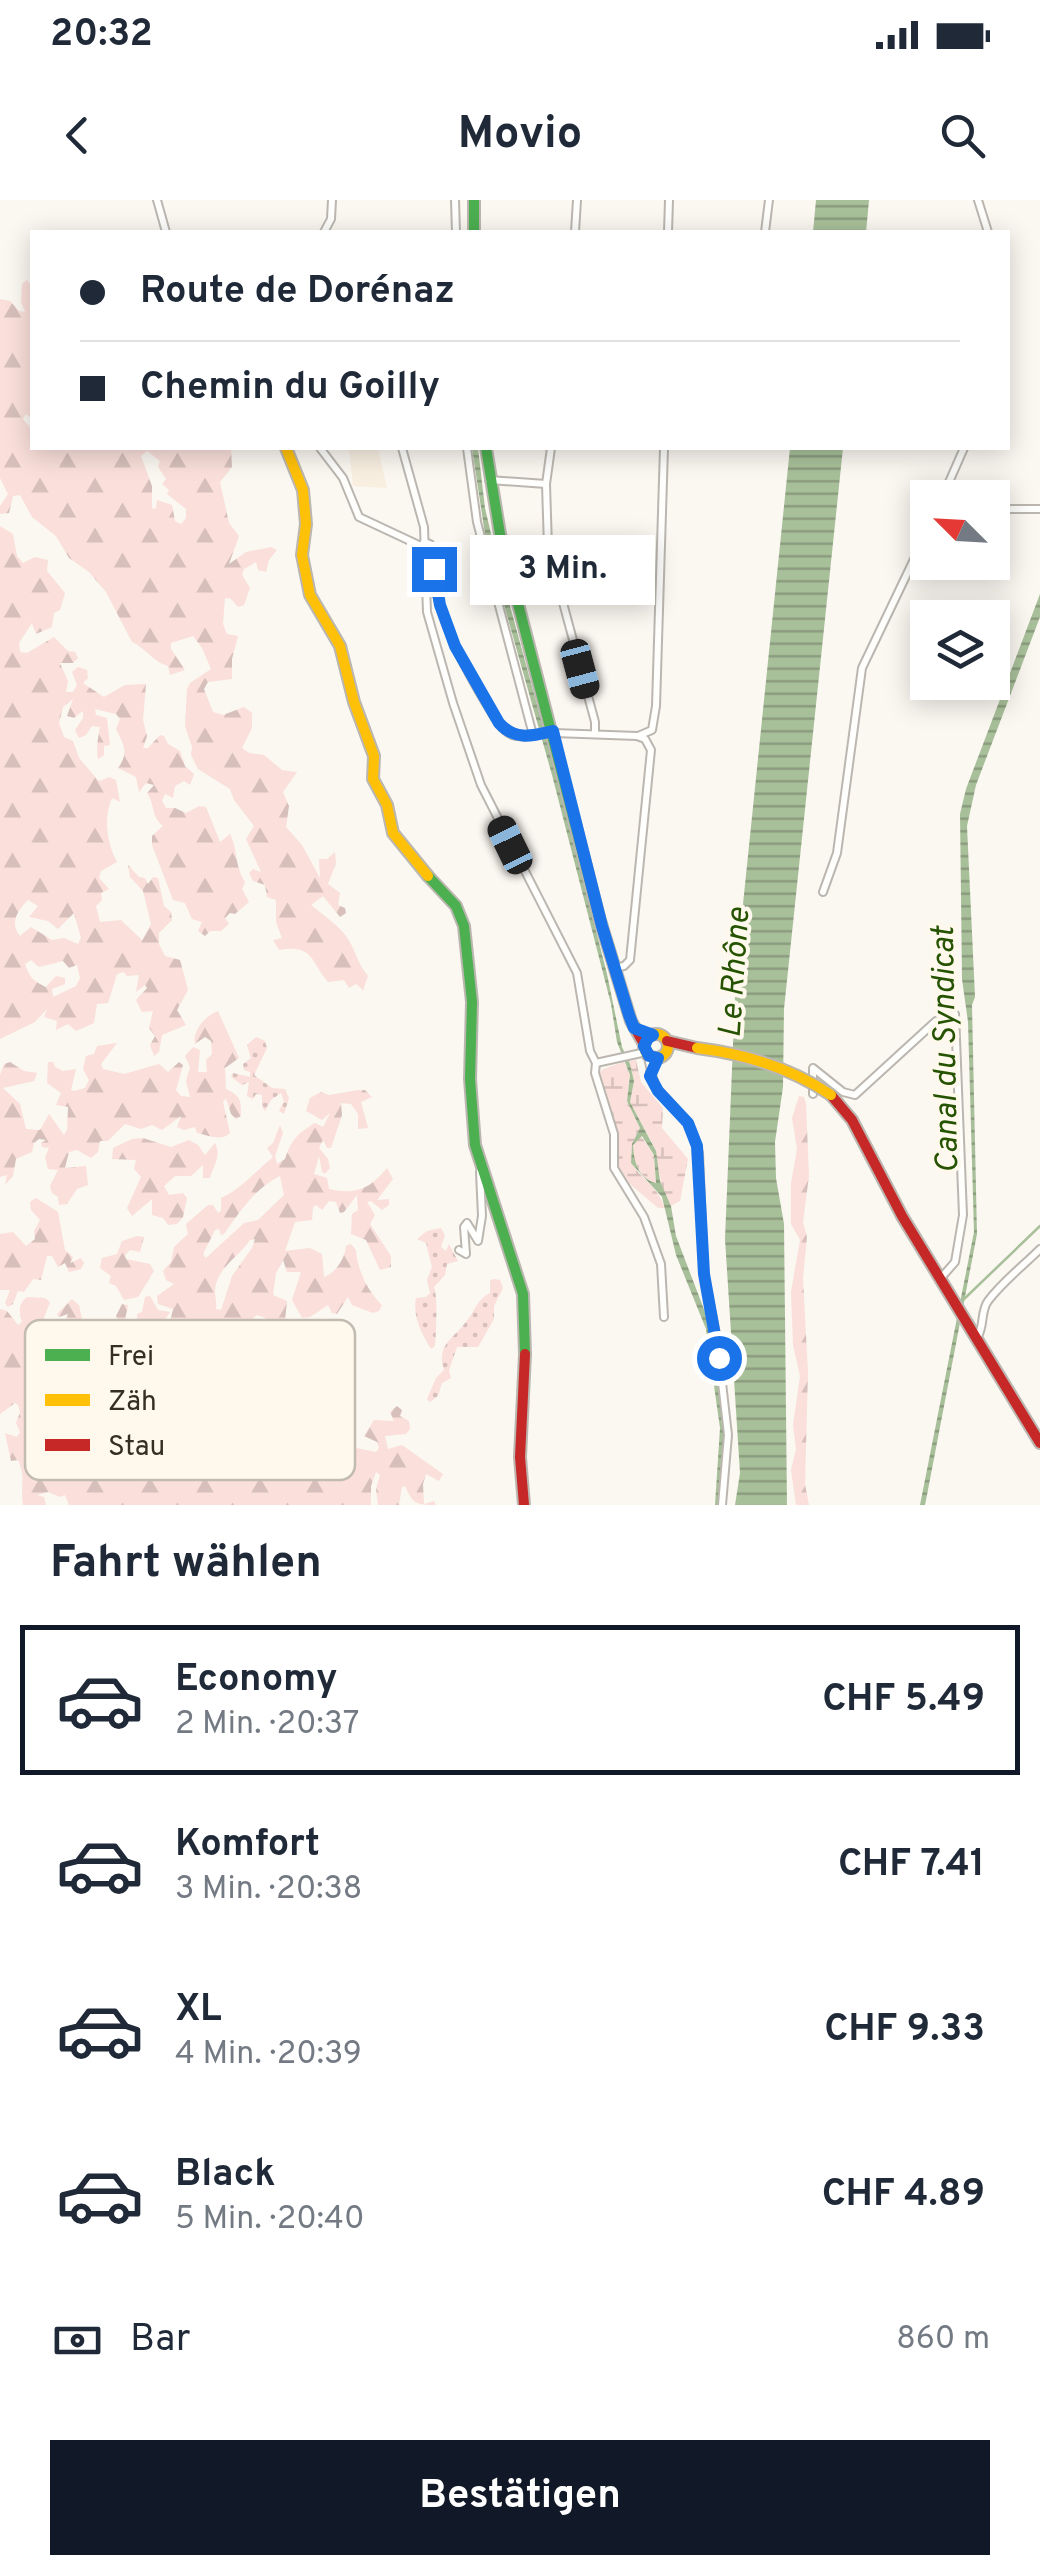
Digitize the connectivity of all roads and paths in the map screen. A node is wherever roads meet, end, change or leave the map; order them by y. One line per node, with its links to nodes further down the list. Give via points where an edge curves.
1 (158, 200): 9 (street)
2 (332, 200): 10 (street)
3 (455, 200): 11 (street)
4 (474, 200): 12 (main road)
5 (577, 200): 13 (street)
6 (669, 200): 14 (street)
7 (769, 200): 15 (street)
8 (978, 200): 16 (street)
9 (166, 230)
10 (325, 230)
11 (456, 230)
12 (474, 230)
13 (575, 230)
14 (668, 230)
15 (766, 230)
16 (987, 230)
17 (287, 450): 41 (main road, via 305,504 302,555 310,595 340,646 393,833 456,906 464,926)
18 (322, 450): 30 (street, via 343,478 358,517)
19 (403, 450): 30 (street)
20 (467, 450): 33 (street, via 477,522)
21 (486, 450): 25 (main road)
22 (551, 450): 27 (street)
23 (664, 450): 35 (street, via 654,724)
24 (963, 450): 26 (street)
25 (489, 480): 27 (street); 32 (main road)
26 (950, 480)
27 (546, 484): 34 (street, via 548,547)
28 (1040, 508): 29 (street)
29 (1010, 509)
30 (424, 544): 33 (street, via 430,544 443,615 470,677 508,733); 39 (street, via 425,604 453,703 481,785 576,974)
31 (910, 568): 36 (street, via 862,668 840,832)
32 (552, 732): 33 (street); 34 (street); 37 (main road)
33 (534, 734)
34 (595, 734): 35 (street)
35 (637, 736): 37 (street, via 648,741 651,754 630,960)
36 (824, 892)
37 (614, 968): 38 (main road, via 634,1028)
38 (652, 1049): 39 (street); 44 (main road, bridge, via 724,1052 831,1095 852,1120); 49 (street, via 650,1073 658,1091 688,1123 699,1153 704,1274 728,1441)
39 (596, 1062): 45 (street, via 614,1166 645,1219 662,1267)
40 (813, 1094): 44 (street, via 812,1068 855,1095 936,1021 955,1014 963,1216 955,1262)
41 (479, 1163): 43 (street, via 478,1240 467,1223 467,1252); 48 (main road, via 522,1288)
42 (1040, 1249): 46 (street, via 989,1300 983,1328)
43 (459, 1250)
44 (940, 1279): 46 (main road)
45 (664, 1317)
46 (974, 1335): 47 (main road)
47 (1040, 1443)
48 (524, 1505)
49 (722, 1505)

